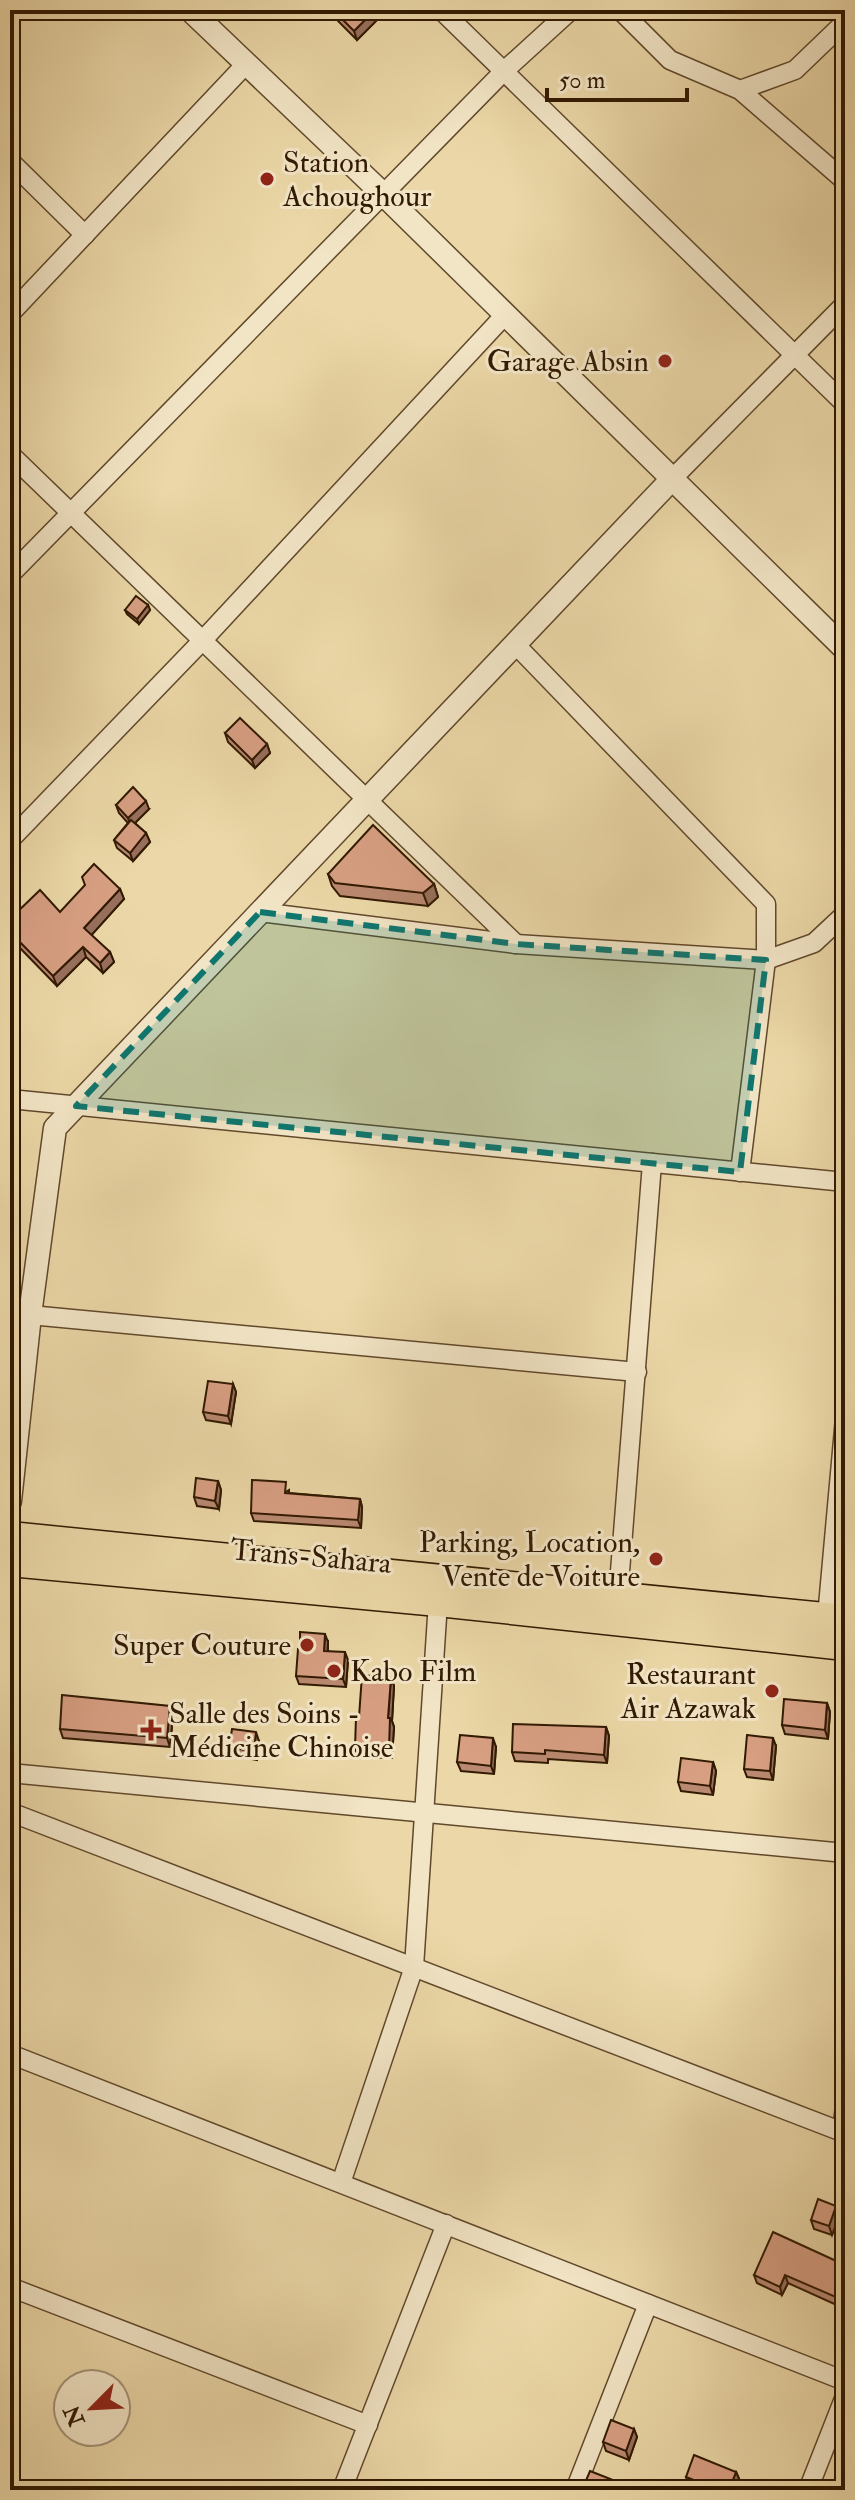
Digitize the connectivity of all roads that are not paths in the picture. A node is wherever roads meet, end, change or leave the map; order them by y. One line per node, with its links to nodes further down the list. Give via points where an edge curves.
1 (190, 10): 6 (street)
2 (441, 10): 7 (street)
3 (571, 10): 7 (street)
4 (620, 10): 8 (street, via 670,60)
5 (845, 22): 8 (street, via 795,70)
6 (246, 64): 11 (street); 12 (street)
7 (504, 71): 11 (street); 16 (street)
8 (740, 90): 10 (street)
9 (10, 161): 12 (street)
10 (845, 181)
11 (383, 194): 15 (street); 20 (street)
12 (85, 235): 14 (street)
13 (845, 304): 16 (street)
14 (10, 314)
15 (504, 316): 19 (street); 22 (street)
16 (795, 354): 17 (street); 19 (street)
17 (845, 404)
18 (10, 454): 20 (street)
19 (672, 479): 23 (street); 24 (street)
20 (71, 514): 21 (street); 22 (street)
21 (10, 575)
22 (202, 641): 25 (street); 26 (street)
23 (515, 644): 25 (street); 30 (street, via 766,904)
24 (845, 649)
25 (367, 800): 27 (street); 29 (street)
26 (10, 840)
27 (260, 912): 29 (street); 32 (street)
28 (845, 914): 30 (street, via 814,943)
29 (516, 944): 30 (street)
30 (766, 960): 34 (street)
31 (10, 1099): 32 (street)
32 (76, 1106): 33 (street); 36 (street, via 55,1128)
33 (652, 1163): 34 (street); 37 (street)
34 (740, 1172): 35 (street)
35 (845, 1182)
36 (30, 1315): 37 (street); 39 (street)
37 (637, 1372): 42 (street)
38 (845, 1418): 44 (street)
39 (10, 1501)
40 (10, 1536): 42 (main road, Trans-Sahara)
41 (10, 1562): 43 (main road, Trans-Sahara)
42 (618, 1597): 44 (main road, Trans-Sahara)
43 (438, 1602): 45 (main road, Trans-Sahara); 48 (street)
44 (836, 1618)
45 (845, 1646)
46 (10, 1773): 48 (street)
47 (10, 1812): 50 (street)
48 (424, 1812): 49 (street); 50 (street)
49 (845, 1853)
50 (414, 1967): 53 (street); 54 (street)
51 (10, 2054): 54 (street)
52 (845, 2106): 53 (street)
53 (844, 2132)
54 (341, 2183): 55 (street)
55 (446, 2224): 57 (street); 60 (street)
56 (10, 2287): 60 (street)
57 (648, 2304): 58 (street); 62 (street)
58 (845, 2381)
59 (845, 2396): 63 (street)
60 (368, 2425): 61 (street)
61 (342, 2490)
62 (575, 2490)
63 (808, 2490)

